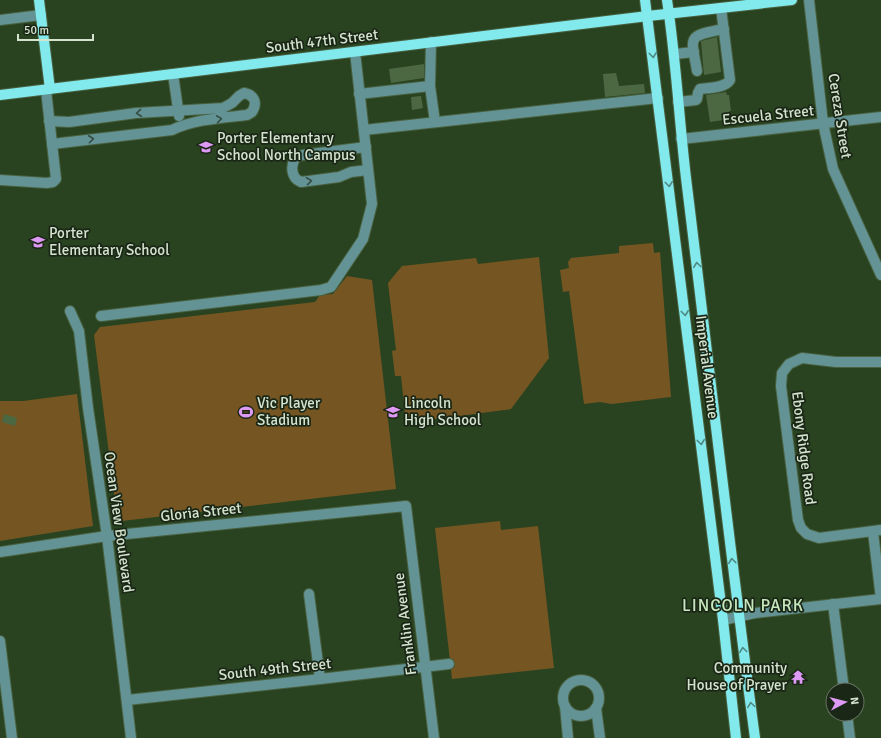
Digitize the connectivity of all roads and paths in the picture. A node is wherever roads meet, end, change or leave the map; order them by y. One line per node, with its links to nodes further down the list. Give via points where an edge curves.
1 (39, 0): 8 (main road)
2 (645, 0): 9 (main road, Imperial Avenue)
3 (667, 0): 7 (main road, Imperial Avenue)
4 (791, 0): 6 (main road, South 47th Street)
5 (809, 0): 28 (street, Cereza Street)
6 (721, 8): 7 (main road, South 47th Street); 11 (street)
7 (670, 14): 9 (main road, South 47th Street); 15 (main road, Imperial Avenue)
8 (41, 15): 10 (street); 19 (main road)
9 (648, 16): 12 (main road, South 47th Street); 22 (main road, Imperial Avenue, one-way to 22)
10 (0, 20)
11 (724, 29): 14 (street, via 697,35 692,42); 23 (street, via 729,83 700,89 696,100)
12 (432, 42): 13 (main road, South 47th Street); 18 (street)
13 (355, 52): 17 (main road, South 47th Street); 20 (street)
14 (694, 52): 15 (street); 16 (street)
15 (675, 54): 23 (main road, Imperial Avenue)
16 (697, 71)
17 (173, 74): 19 (main road, South 47th Street); 24 (street)
18 (430, 86): 20 (street); 27 (street)
19 (48, 89): 21 (main road, South 47th Street); 26 (street)
20 (359, 94): 30 (street)
21 (0, 95)
22 (658, 98): 27 (street); 48 (main road, Imperial Avenue, one-way to 48)
23 (678, 102): 31 (main road, Imperial Avenue)
24 (178, 111): 26 (street, one-way to 26, via 136,113 69,122); 29 (street); 29 (street, one-way to 24, via 247,115 252,112 255,104 254,98 244,93 223,108)
25 (881, 117): 28 (street, Escuela Street)
26 (49, 121): 32 (street)
27 (435, 122): 30 (street)
28 (823, 124): 31 (street, Escuela Street); 36 (street, Cereza Street, via 833,169)
29 (180, 126): 32 (street, one-way to 29, via 172,130)
30 (364, 130): 33 (street)
31 (682, 139): 47 (main road, Imperial Avenue, one-way to 31)
32 (52, 144): 35 (street, via 56,179 53,182)
33 (366, 147): 34 (street); 34 (street, one-way to 34, via 303,155 296,157 292,166 294,177 301,182)
34 (368, 170): 38 (street, via 372,204 363,239 331,287)
35 (0, 180)
36 (881, 276)
37 (70, 311): 42 (street, Ocean View Boulevard, via 79,331)
38 (101, 316)
39 (881, 362): 41 (street, Ebony Ridge Road, via 836,362 802,358 789,364 782,373 781,386 801,528 807,534 819,538)
40 (406, 506): 42 (street, Gloria Street); 51 (street, Franklin Avenue)
41 (877, 531): 45 (street)
42 (107, 536): 43 (street, Gloria Street); 54 (street, Ocean View Boulevard)
43 (0, 552)
44 (309, 594): 52 (street)
45 (881, 599): 46 (street)
46 (833, 604): 47 (street); 53 (street)
47 (739, 617): 48 (street); 64 (main road, Imperial Avenue, one-way to 47)
48 (723, 620): 63 (main road, Imperial Avenue)
49 (0, 641): 58 (street)
50 (449, 664): 51 (street, South 49th Street)
51 (426, 666): 52 (street, South 49th Street); 60 (street, Franklin Avenue)
52 (320, 679): 54 (street, South 49th Street)
53 (843, 682)
54 (127, 700): 59 (street, Ocean View Boulevard)
55 (565, 706): 56 (street, via 574,715 580,716 592,713); 56 (street, via 563,700 566,688 580,680 591,683 598,692); 61 (street)
56 (596, 708): 62 (street)
57 (848, 722): 65 (street)
58 (12, 738)
59 (131, 738)
60 (434, 738)
61 (568, 738)
62 (600, 738)
63 (736, 738)
64 (755, 738)
65 (850, 738)

